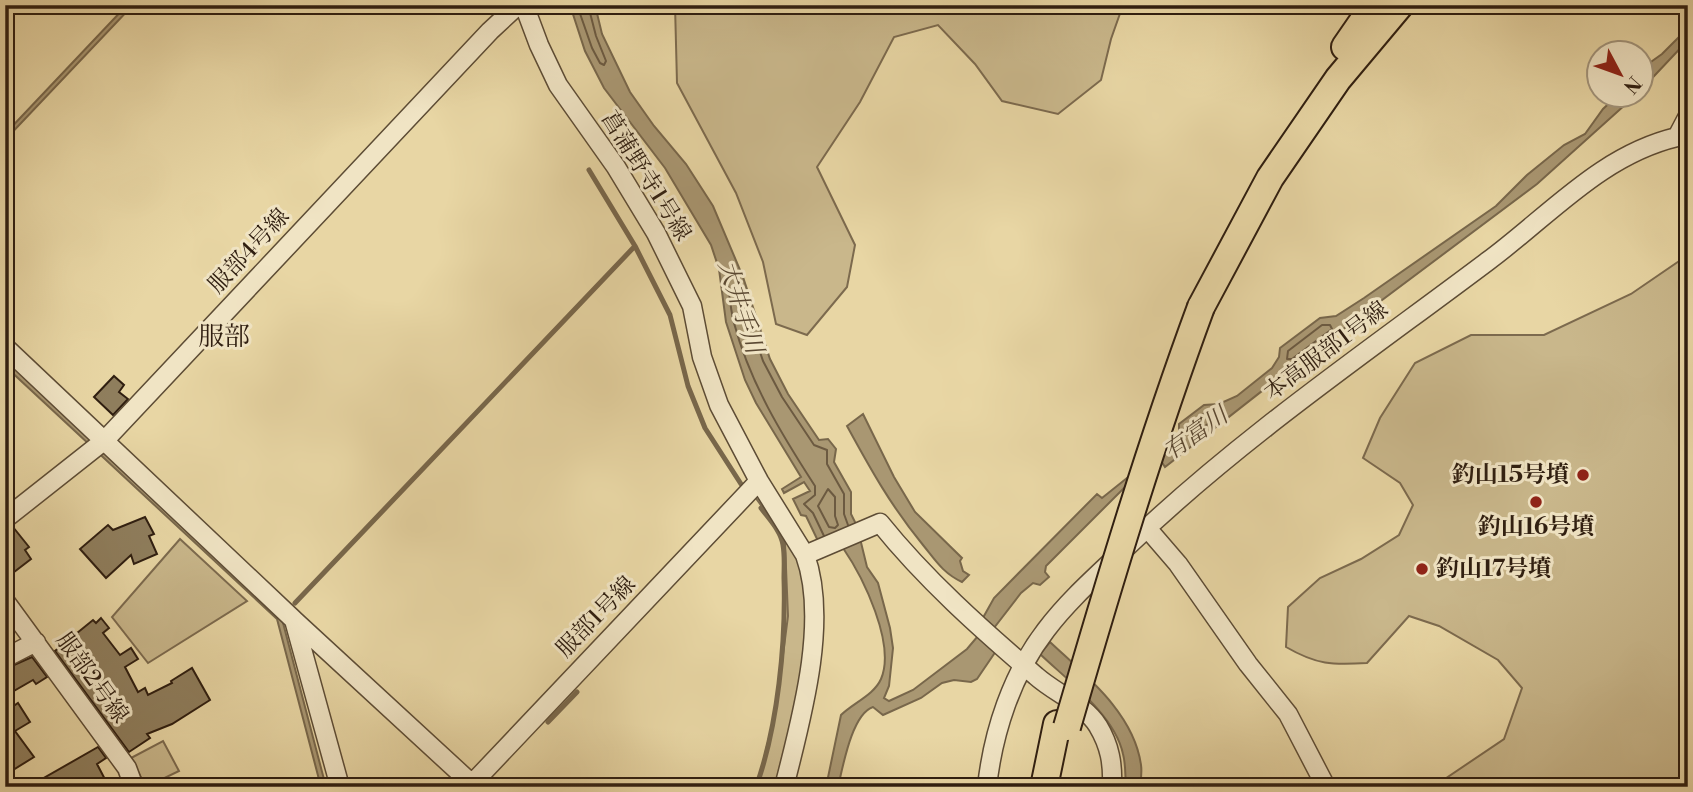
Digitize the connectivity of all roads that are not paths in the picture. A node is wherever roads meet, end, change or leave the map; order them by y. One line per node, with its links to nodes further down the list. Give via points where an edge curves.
1 (521, 5): 10 (street, 服部4号線, via 490,32); 11 (street, 菖蒲野寺1号線, via 558,85 616,167 687,294 719,405)
2 (1374, 5): 8 (highway, via 1262,176)
3 (1400, 5): 5 (highway)
4 (1413, 5): 5 (highway)
5 (1338, 79): 8 (highway, via 1270,178)
6 (1688, 117): 7 (street, 本高服部1号線)
7 (1682, 136): 13 (street, 本高服部1号線, via 1635,151 1599,172 1492,258 1313,390)
8 (1196, 306): 20 (highway, bridge)
9 (5, 347): 10 (street)
10 (105, 440): 12 (street, 服部4号線); 16 (street)
11 (759, 481): 14 (street, 菖蒲野寺1号線); 21 (street, 服部1号線)
12 (5, 519)
13 (1147, 528): 19 (street, 本高服部1号線, via 1076,596); 29 (street, via 1288,714)
14 (809, 553): 19 (street, via 880,523 910,560); 24 (street, 菖蒲野寺1号線, via 814,601 810,667)
15 (5, 601): 17 (street, 服部2号線)
16 (294, 620): 21 (street); 23 (street)
17 (36, 642): 18 (street); 22 (street, 服部2号線, via 127,768)
18 (5, 658)
19 (1019, 661): 25 (street, 本高服部1号線, via 998,728); 28 (street, via 1097,724 1114,765)
20 (1062, 725): 26 (highway); 27 (highway)
21 (471, 785)
22 (134, 787)
23 (340, 787)
24 (784, 787)
25 (987, 787)
26 (1044, 787)
27 (1053, 787)
28 (1112, 787)
29 (1326, 787)

